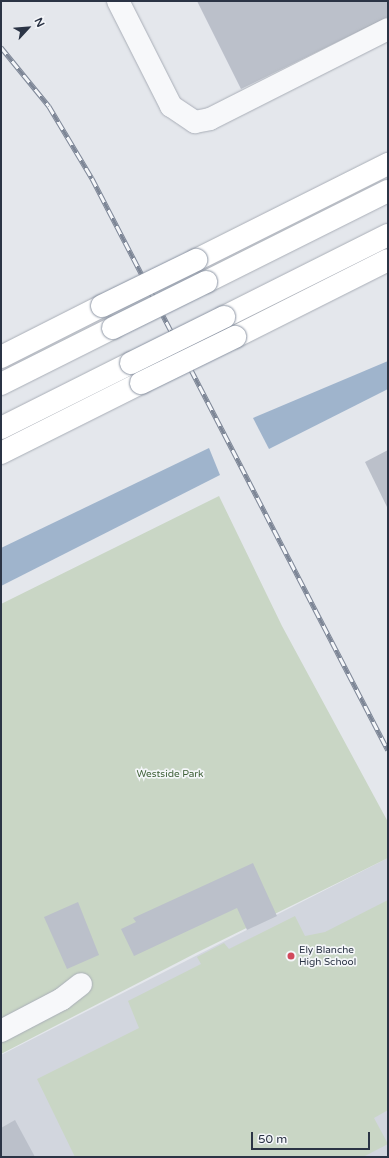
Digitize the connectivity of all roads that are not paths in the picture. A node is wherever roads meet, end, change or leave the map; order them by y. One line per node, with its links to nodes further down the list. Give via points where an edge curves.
1 (118, 1): 2 (lane, via 171,106 195,122 210,119)
2 (388, 29)
3 (388, 164): 7 (highway, bridge)
4 (388, 191): 8 (highway, bridge)
5 (388, 235): 9 (highway, bridge)
6 (388, 260): 10 (highway, bridge)
7 (1, 357)
8 (1, 384)
9 (1, 428)
10 (1, 453)
11 (81, 984): 12 (lane, via 62,998)
12 (1, 1031)

